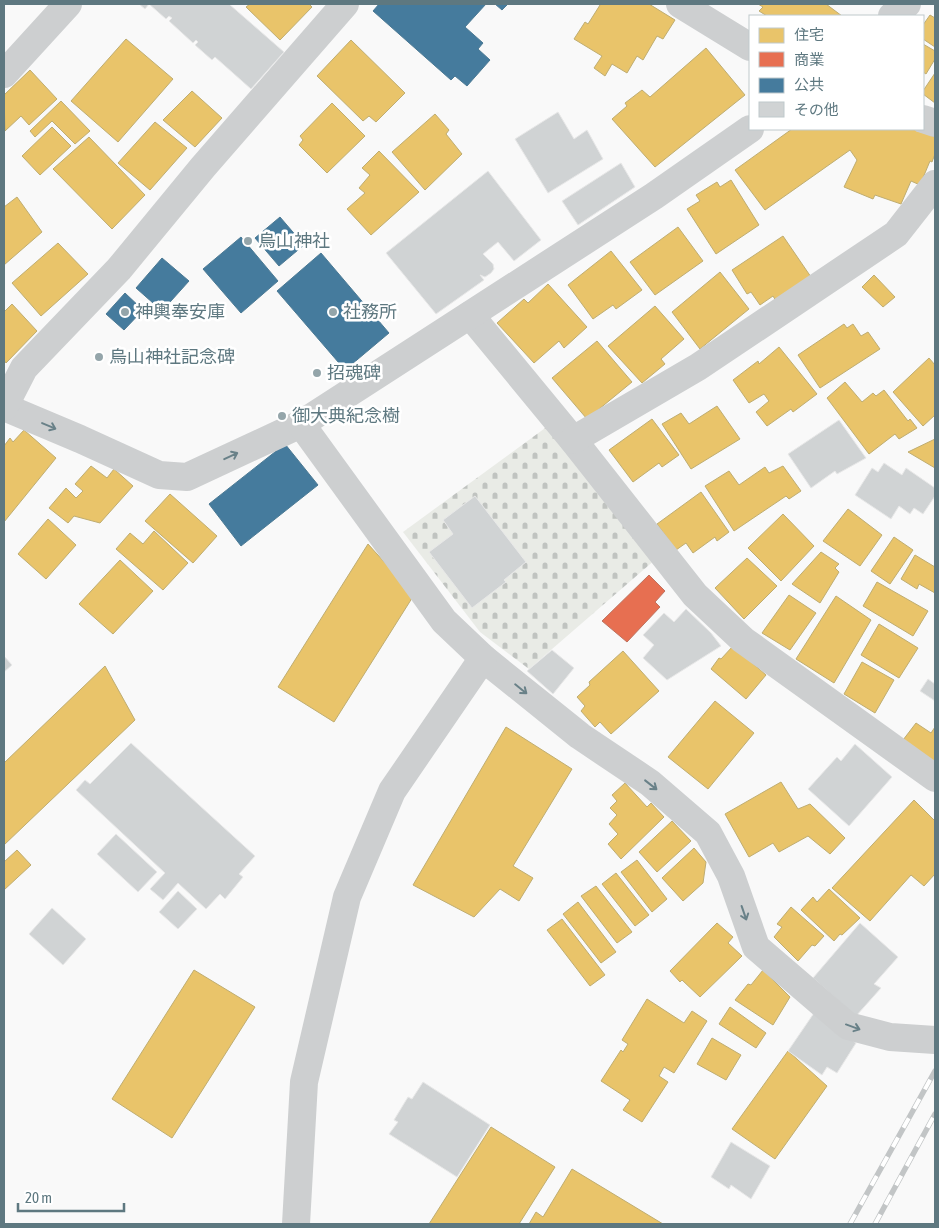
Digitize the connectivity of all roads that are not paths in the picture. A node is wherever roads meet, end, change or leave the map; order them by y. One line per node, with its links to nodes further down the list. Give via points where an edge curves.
1 (68, 4): 7 (street)
2 (345, 4): 11 (street, via 119,269 24,368)
3 (680, 4): 6 (street)
4 (907, 4): 5 (street)
5 (893, 15)
6 (749, 46)
7 (4, 74)
8 (749, 130): 10 (street, via 654,196)
9 (935, 184): 13 (street, via 896,234 698,367)
10 (470, 315): 12 (street); 13 (street)
11 (4, 407): 12 (street, one-way to 12, via 159,476 187,477)
12 (301, 424): 14 (street, via 444,621)
13 (573, 440): 15 (street, via 695,595 743,640)
14 (483, 658): 16 (street, one-way to 16, via 580,736 650,783 708,833 732,876 756,947 848,1026 890,1037); 17 (street, via 392,792 347,897 304,1082)
15 (935, 778)
16 (935, 1040)
17 (296, 1224)

